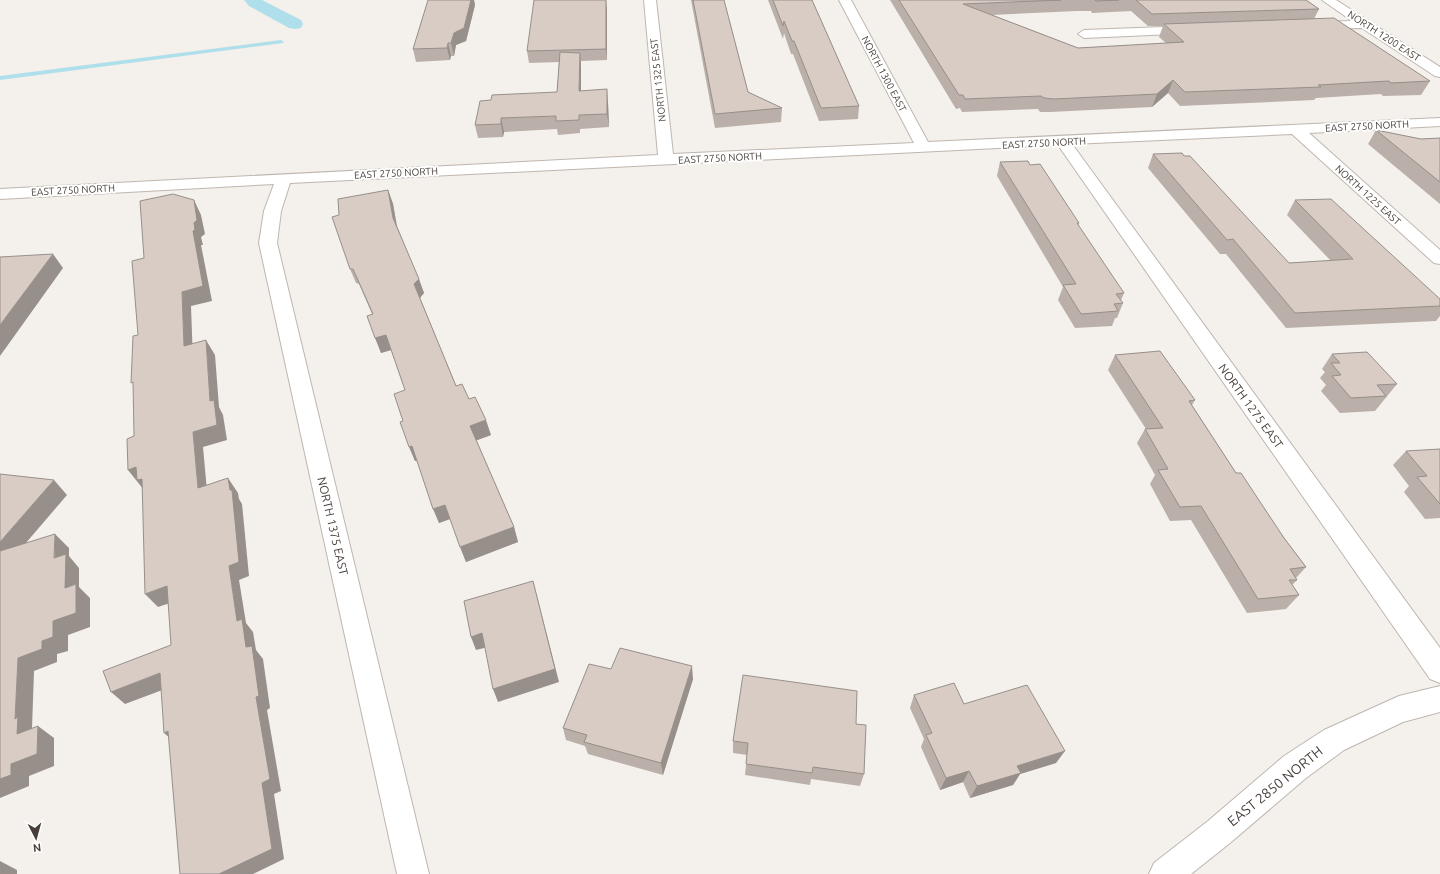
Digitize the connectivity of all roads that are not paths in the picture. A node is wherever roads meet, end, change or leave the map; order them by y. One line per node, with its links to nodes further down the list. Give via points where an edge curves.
1 (650, 0): 13 (street, NORTH 1325 EAST)
2 (845, 0): 12 (street, NORTH 1300 EAST)
3 (1328, 0): 4 (street, NORTH 1200 EAST)
4 (1364, 24): 5 (street); 8 (street, NORTH 1200 EAST)
5 (1303, 26)
6 (1201, 30): 7 (street)
7 (1084, 34)
8 (1440, 72)
9 (1440, 122): 10 (street, EAST 2750 NORTH)
10 (1297, 130): 11 (street, EAST 2750 NORTH); 16 (street, NORTH 1225 EAST)
11 (1063, 142): 12 (street, EAST 2750 NORTH); 17 (street, NORTH 1275 EAST)
12 (924, 148): 13 (street, EAST 2750 NORTH)
13 (666, 160): 14 (street, EAST 2750 NORTH)
14 (284, 180): 15 (street, EAST 2750 NORTH); 19 (street, NORTH 1375 EAST, via 273,203 268,224 268,243)
15 (1, 195)
16 (1440, 259)
17 (1440, 670)
18 (1440, 699): 20 (street, EAST 2850 NORTH, via 1399,710 1334,740 1295,767)
19 (413, 874)
20 (1166, 874)

